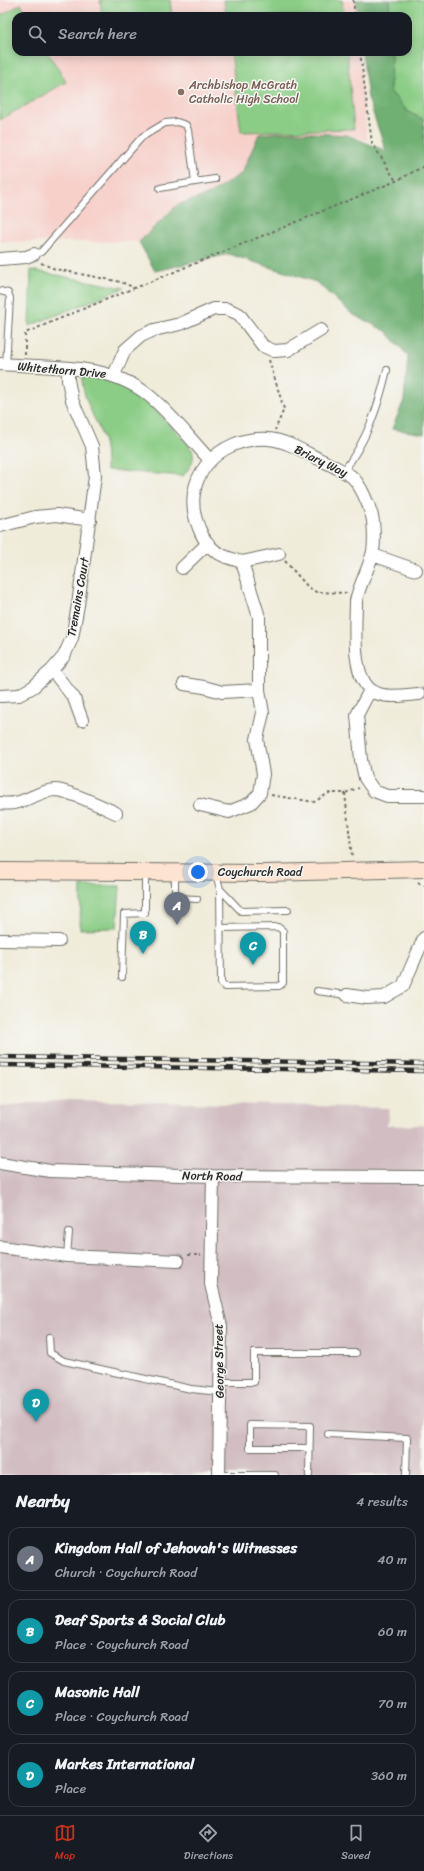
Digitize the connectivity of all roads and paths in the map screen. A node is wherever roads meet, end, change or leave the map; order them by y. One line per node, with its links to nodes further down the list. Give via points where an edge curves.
1 (353, 0): 2 (path)
2 (354, 12)
3 (361, 56): 6 (path, via 372,143)
4 (424, 166): 6 (path)
5 (215, 179): 7 (lane)
6 (396, 181): 11 (path)
7 (194, 182): 8 (lane); 9 (lane, via 186,125 177,122 165,123 142,137 41,252)
8 (160, 188)
9 (34, 254): 10 (street); 11 (path, via 47,266 121,282)
10 (0, 259)
11 (135, 288): 16 (path, via 25,333)
12 (0, 291): 15 (lane, via 8,293 10,298)
13 (320, 330): 14 (street, via 288,350)
14 (271, 350): 19 (street, via 263,346 238,314 227,309 214,309 180,324 141,336 125,350); 20 (path, via 268,356 284,408)
15 (3, 365): 16 (street, Whitethorn Drive)
16 (25, 366): 17 (street, Whitethorn Drive)
17 (68, 368): 19 (street, Whitethorn Drive); 23 (street, Tremains Court, via 72,400 92,446 95,476)
18 (387, 370): 22 (lane, via 368,432 357,454)
19 (114, 375): 21 (street, Whitethorn Drive, via 148,394)
20 (271, 439): 21 (street, Briary Way, via 238,444); 22 (street, Briary Way)
21 (210, 460): 25 (street, Briary Way, via 197,478 193,498 194,516)
22 (343, 472): 27 (street, Briary Way, via 352,477 370,510)
23 (90, 520): 24 (street, via 57,515 35,517); 32 (street, Tremains Court, via 72,638 64,656)
24 (0, 526)
25 (208, 543): 28 (street, Briary Way, via 221,555); 29 (street)
26 (280, 554): 28 (street); 31 (path, via 308,587 316,592)
27 (373, 554): 30 (street); 31 (street, Briary Way)
28 (242, 562): 34 (street, via 259,617)
29 (182, 568)
30 (416, 570)
31 (358, 593): 35 (street, Briary Way, via 358,669 360,677)
32 (52, 670): 37 (street, Tremains Court, via 19,695); 38 (street, via 74,698)
33 (184, 684): 34 (street, via 204,686 222,692)
34 (259, 690): 40 (street, via 262,713 257,739 263,774)
35 (370, 690): 36 (street, via 378,694 395,696); 39 (street, via 358,715 361,760 364,778)
36 (419, 694)
37 (0, 696)
38 (82, 720)
39 (368, 782): 41 (path); 42 (street, via 374,791 387,796)
40 (260, 792): 41 (path, via 314,802 329,793); 44 (street, via 251,803 229,812)
41 (345, 793): 48 (path)
42 (424, 796)
43 (0, 803): 45 (street, via 11,805 56,790)
44 (200, 804)
45 (116, 813)
46 (424, 869): 48 (main road, Coychurch Road)
47 (0, 871): 49 (main road, Coychurch Road)
48 (353, 871): 51 (main road, Coychurch Road)
49 (145, 872): 50 (main road, Coychurch Road); 59 (lane, via 145,913 124,914)
50 (175, 872): 51 (main road, Coychurch Road); 53 (lane, via 175,898)
51 (215, 873): 52 (lane)
52 (220, 889): 54 (lane, via 241,911); 55 (lane)
53 (196, 899)
54 (288, 910)
55 (220, 928): 55 (lane, via 278,927 283,930 283,983 279,986 225,986 221,983)
56 (424, 938): 61 (street, via 403,986 384,997)
57 (0, 940): 58 (street)
58 (59, 941)
59 (122, 977)
60 (317, 991): 61 (lane)
61 (347, 995)
62 (0, 1163): 63 (street, North Road, via 50,1171)
63 (212, 1176): 64 (street, North Road); 68 (street, George Street)
64 (424, 1177)
65 (69, 1232): 67 (lane)
66 (0, 1247): 67 (street)
67 (67, 1256): 69 (street)
68 (212, 1256): 69 (path, via 182,1255); 72 (street, George Street, via 211,1284 221,1326)
69 (178, 1261)
70 (49, 1337): 72 (lane, via 50,1353 64,1361 192,1389)
71 (356, 1353): 72 (lane, via 254,1353 254,1382)
72 (220, 1387): 75 (street, George Street)
73 (328, 1434): 78 (lane, via 407,1438)
74 (310, 1448): 74 (lane, via 310,1426 250,1425 250,1448); 77 (lane)
75 (219, 1475): 76 (lane)
76 (275, 1475)
77 (309, 1475)
78 (406, 1475)

